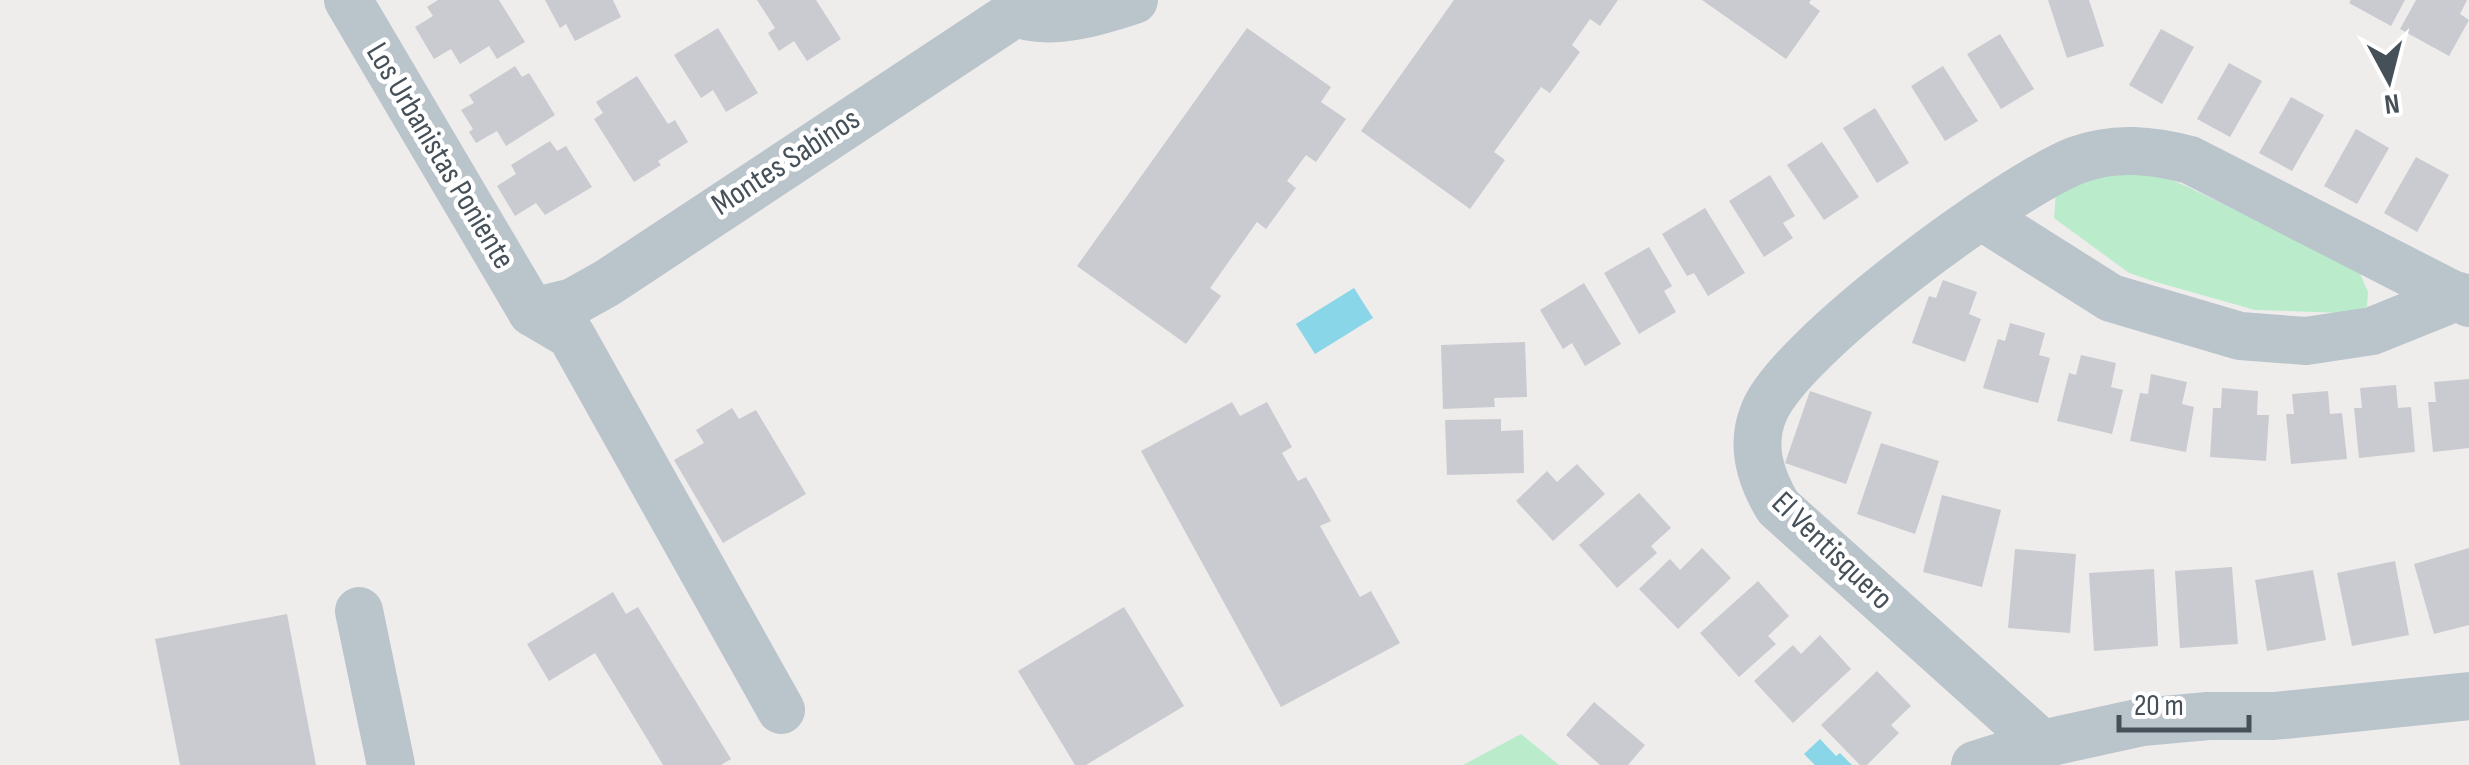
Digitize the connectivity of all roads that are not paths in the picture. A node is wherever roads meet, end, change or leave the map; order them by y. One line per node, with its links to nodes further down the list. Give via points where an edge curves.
1 (348, 0): 6 (street, Los Urbanistas Poniente)
2 (1134, 0): 3 (street, via 1049,17)
3 (1026, 6): 6 (street, Montes Sabinos, via 606,283 573,302)
4 (1981, 216): 5 (street, El Ventisquero, via 2111,298 2240,336 2306,342 2372,331); 5 (street, El Ventisquero, via 2076,160 2162,152 2217,172); 10 (street, El Ventisquero, via 1869,301 1786,378 1762,416 1758,463 1778,506)
5 (2464, 300)
6 (532, 312): 9 (street, via 570,335)
7 (359, 611): 11 (street)
8 (2469, 696): 10 (street, via 2142,722)
9 (781, 710)
10 (2042, 744): 12 (street)
11 (391, 765)
12 (1975, 765)

